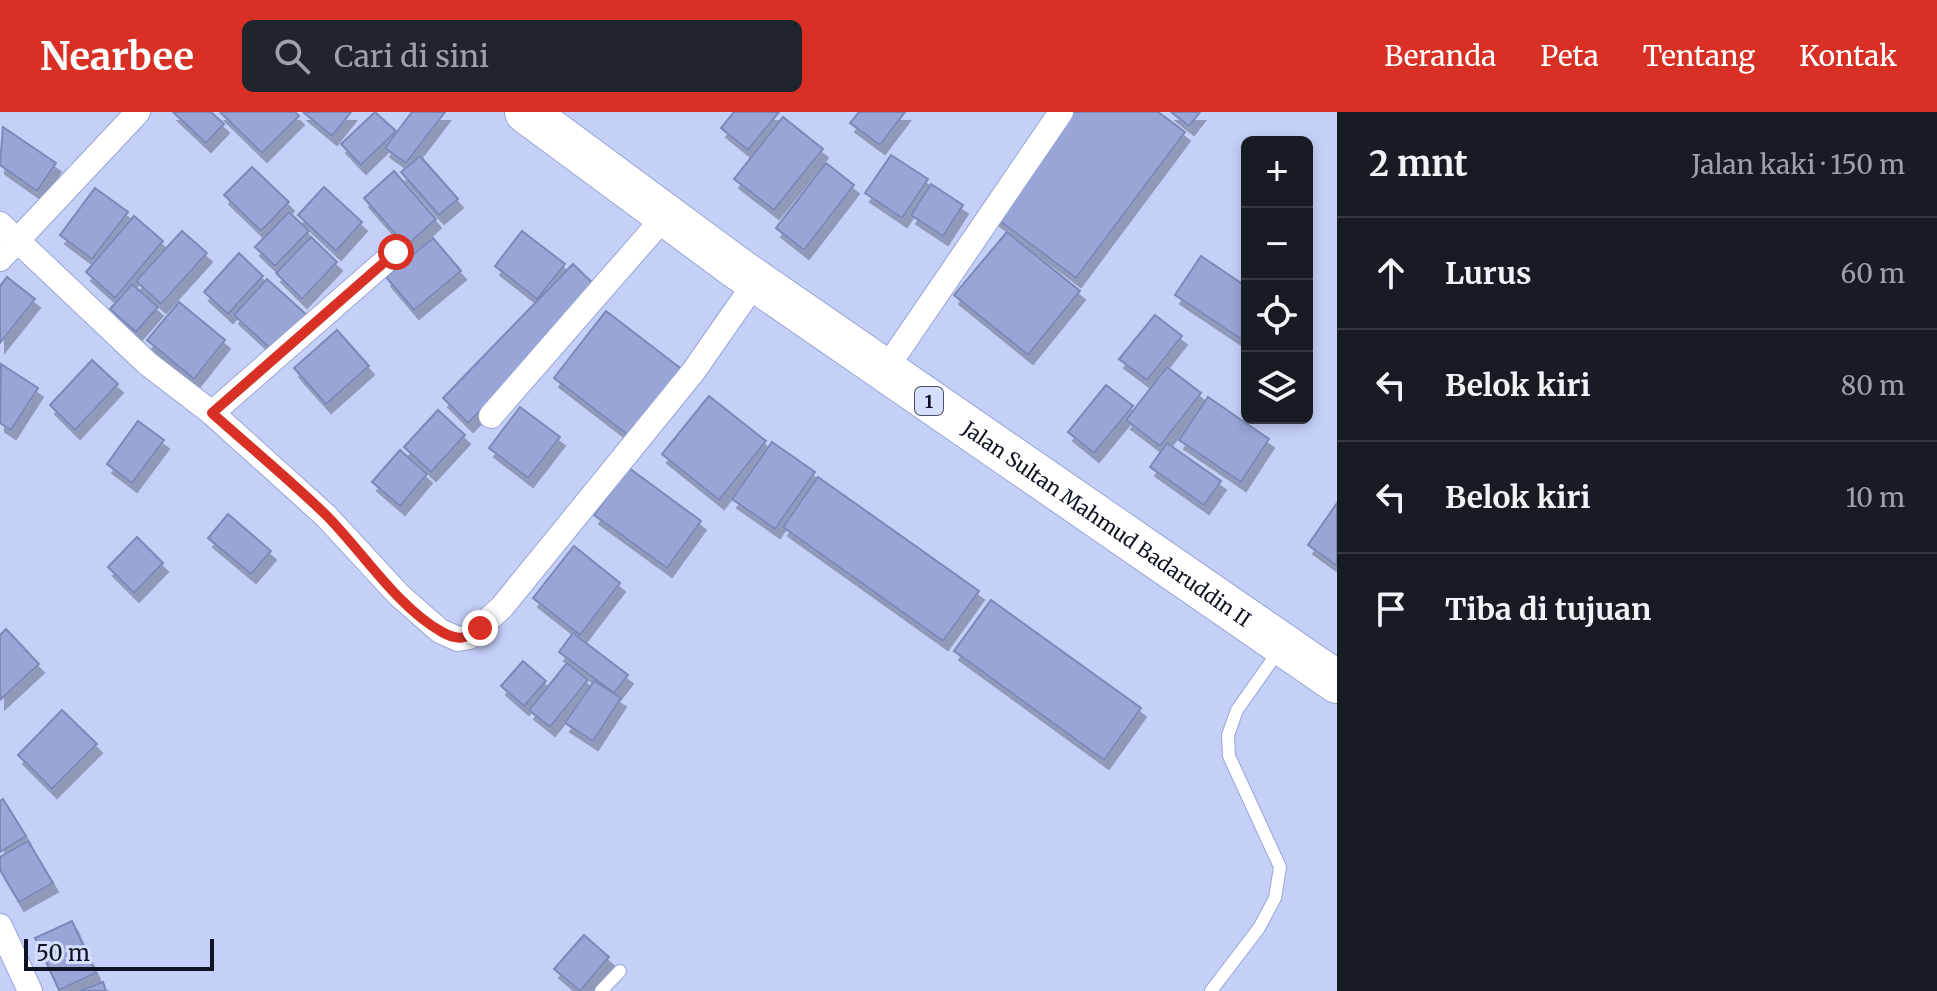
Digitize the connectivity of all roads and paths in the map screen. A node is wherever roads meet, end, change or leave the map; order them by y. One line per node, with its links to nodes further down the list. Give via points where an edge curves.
1 (138, 112): 5 (street)
2 (526, 112): 4 (highway, Jalan Sultan Mahmud Badaruddin II / 1)
3 (1061, 112): 9 (street)
4 (667, 214): 8 (highway, Jalan Sultan Mahmud Badaruddin II / 1); 11 (street)
5 (8, 232): 7 (street); 10 (street, via 148,364)
6 (396, 252): 10 (street)
7 (0, 259)
8 (757, 280): 9 (highway, Jalan Sultan Mahmud Badaruddin II / 1); 10 (street, via 693,372 502,607 469,637 458,639 440,631 326,516)
9 (885, 370): 12 (highway, Jalan Sultan Mahmud Badaruddin II / 1)
10 (212, 413)
11 (491, 416)
12 (1285, 643): 13 (highway, Jalan Sultan Mahmud Badaruddin II / 1); 18 (lane, via 1237,710 1228,735 1229,756 1280,867 1275,898)
13 (1337, 682)
14 (0, 926): 16 (street)
15 (620, 971): 17 (lane)
16 (30, 991)
17 (601, 991)
18 (1211, 991)

